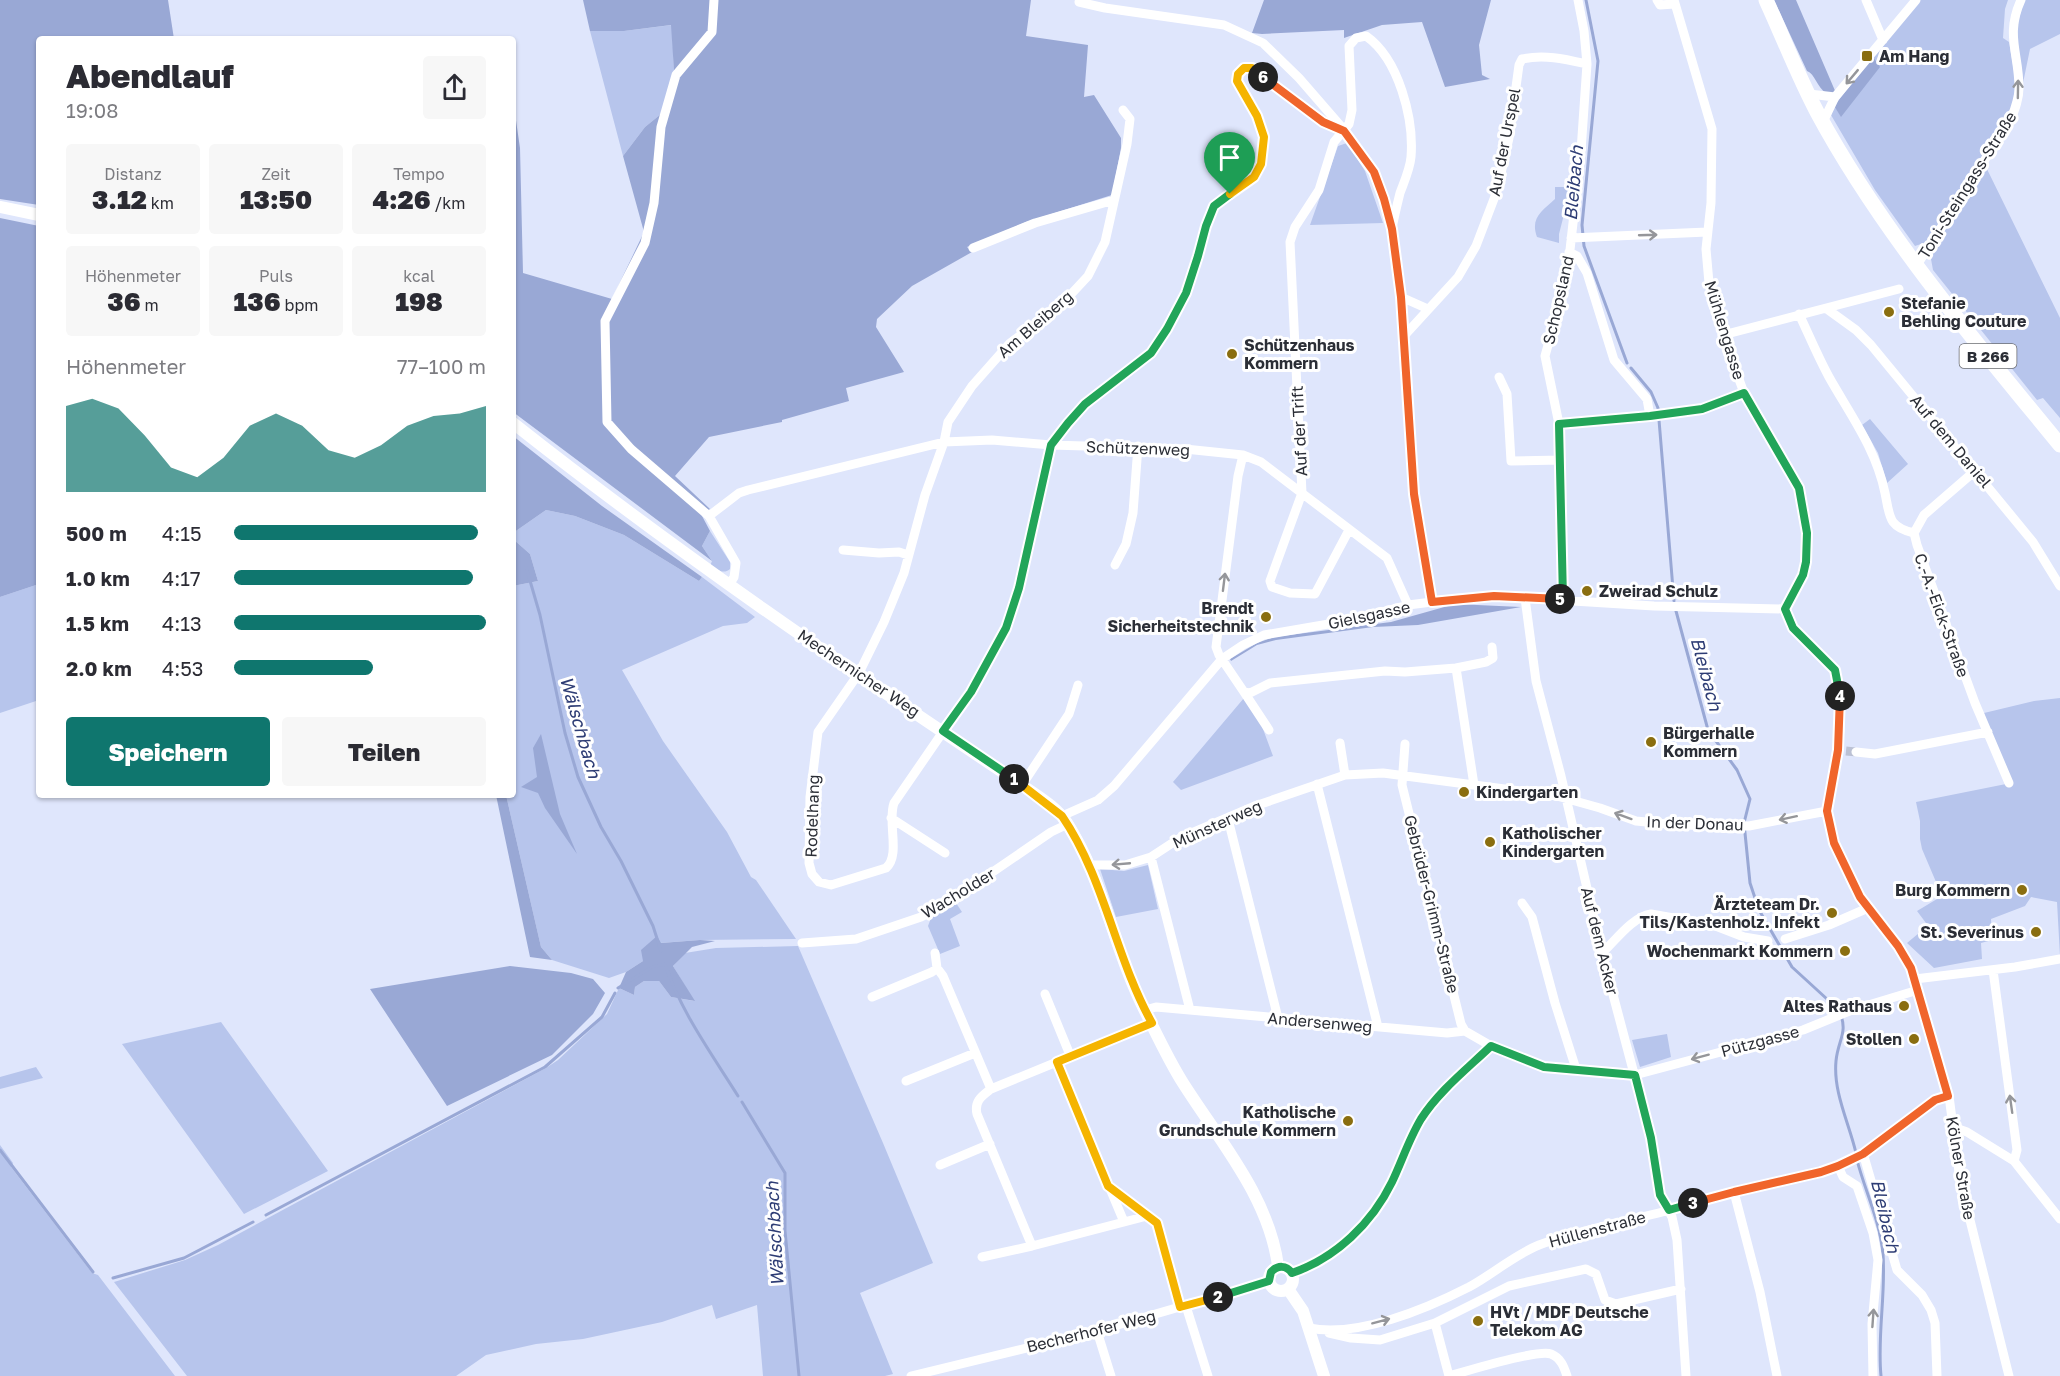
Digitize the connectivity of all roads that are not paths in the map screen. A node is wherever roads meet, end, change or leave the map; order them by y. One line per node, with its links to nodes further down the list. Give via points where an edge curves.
1 (714, 0): 46 (street, via 712,32 676,75 660,128 654,203 645,243 604,321 607,422 631,449)
2 (1578, 0): 11 (street, Schopsland)
3 (1657, 0): 9 (street, via 1660,5)
4 (1766, 0): 12 (main road, B 266)
5 (1866, 0): 10 (street)
6 (1916, 0): 10 (street)
7 (2021, 0): 25 (street, Toni-Steingass-Straße, one-way to 7, via 2011,119 2019,88 2013,27)
8 (1079, 2): 16 (street, via 1224,25 1263,43)
9 (1674, 2): 21 (street, Mühlengasse, via 1712,129)
10 (1883, 40): 13 (street, one-way to 13)
11 (1587, 64): 22 (street, Schopsland); 28 (street, Auf der Urspel, via 1563,58 1522,59 1496,195 1466,265)
12 (1809, 94): 13 (street); 15 (main road, B 266)
13 (1835, 97): 15 (street)
14 (1123, 110): 17 (street, Am Bleiberg, via 1130,119)
15 (1823, 122): 25 (main road, B 266)
16 (1344, 131): 20 (street, via 1374,172); 20 (street, Auf der Trift, via 1352,110 1349,46 1356,38 1366,36 1388,58 1403,94 1410,134 1411,159); 39 (street, via 1323,122 1252,68 1244,68 1238,74 1237,81 1264,137 1261,164 1254,177 1214,206 1186,293 1151,353 1085,404); 45 (street, Auf der Trift, via 1334,142 1319,190 1290,242)
17 (1114, 200): 23 (street, via 1035,223); 38 (street, Am Bleiberg, via 1105,243 1088,276 1060,306 1002,351 948,422)
18 (0, 207): 19 (street)
19 (36, 214)
20 (1392, 229): 27 (street)
21 (1707, 232): 22 (street, one-way to 21); 31 (street, Mühlengasse, via 1709,284)
22 (1580, 237): 24 (street, Schopsland)
23 (973, 248)
24 (1569, 252): 35 (street, via 1577,256 1587,273 1614,360); 36 (street, Schopsland, via 1545,356)
25 (1917, 265): 40 (main road, B 266)
26 (1899, 289): 29 (street)
27 (1401, 297): 28 (street); 32 (street)
28 (1428, 309): 32 (street, Auf der Urspel)
29 (1827, 309): 30 (street); 44 (street, Auf dem Daniel, via 1871,345)
30 (1799, 314): 31 (street); 48 (street, C.-A.-Eick-Straße, via 1828,376 1870,446 1881,473 1891,522)
31 (1723, 335): 34 (street, Mühlengasse)
32 (1404, 336): 56 (street, via 1414,494)
33 (1499, 377): 43 (street, via 1507,394 1511,461)
34 (1744, 393): 35 (street, via 1702,409); 58 (street, Mühlengasse, via 1799,488 1807,533 1806,562)
35 (1656, 415): 36 (street)
36 (1559, 424): 43 (street, Schopsland)
37 (516, 425): 52 (street, Mechernicher Weg)
38 (944, 442): 39 (street, Schützenweg); 46 (street, Schützenweg, via 748,490); 50 (street, Am Bleiberg)
39 (1051, 445): 41 (street, Schützenweg); 66 (street, Rodelhang, via 1019,588 1006,628 971,692)
40 (2060, 445)
41 (1138, 446): 42 (street, Schützenweg); 51 (street, via 1133,513 1126,544)
42 (1243, 455): 45 (street, Schützenweg, via 1261,462); 60 (street, one-way to 42, via 1216,646)
43 (1561, 460): 55 (street, Schopsland)
44 (1976, 470): 48 (street, via 1924,515); 53 (street, Auf dem Daniel, via 2033,542)
45 (1302, 493): 47 (street, Schützenweg); 47 (street, via 1270,581 1272,587 1290,593 1315,594)
46 (709, 516): 52 (street, via 736,563)
47 (1349, 530): 57 (street, Schützenweg, via 1388,558)
48 (1914, 533): 67 (street, C.-A.-Eick-Straße)
49 (843, 550): 50 (street)
50 (908, 555): 62 (street, Am Bleiberg, via 892,603)
51 (1114, 565)
52 (729, 585): 62 (street, Mechernicher Weg)
53 (2060, 586)
54 (1525, 598): 55 (street, Gielsgasse); 56 (street, Gielsgasse, via 1494,596); 77 (street, Auf dem Acker, via 1536,681)
55 (1563, 599): 58 (street, Gielsgasse)
56 (1432, 602): 57 (street, Gielsgasse)
57 (1408, 605): 60 (street, Gielsgasse, via 1352,620 1264,635)
58 (1785, 609): 70 (street, Kölner Straße, via 1793,628 1835,670)
59 (1492, 647): 61 (street, via 1493,658)
60 (1222, 659): 64 (street); 81 (street, Gielsgasse, via 1114,786)
61 (1456, 668): 64 (street, via 1362,673 1270,684); 76 (street)
62 (859, 673): 66 (street, Mechernicher Weg); 79 (street, Rodelhang, via 818,732 810,796 809,862 815,879 831,885 886,868 893,860)
63 (1078, 686): 74 (street, via 1070,714)
64 (1244, 692): 65 (street)
65 (1269, 730)
66 (943, 731): 74 (street, Mechernicher Weg); 79 (street, Rodelhang, via 894,803)
67 (1988, 732): 70 (street, via 1875,754); 73 (street, C.-A.-Eick-Straße)
68 (1340, 743): 71 (street)
69 (1406, 744): 72 (street)
70 (1847, 751): 78 (street, Kölner Straße)
71 (1345, 776): 72 (street, Münsterweg); 75 (street, Münsterweg)
72 (1402, 776): 76 (street, Münsterweg); 104 (street, Gebrüder-Grimm-Straße)
73 (2009, 783)
74 (1022, 784): 81 (street, Mechernicher Weg)
75 (1317, 784): 80 (street, Münsterweg); 103 (street)
76 (1474, 785): 77 (street, Münsterweg)
77 (1566, 797): 78 (street, In der Donau, one-way to 77, via 1746,826 1678,825 1636,821); 91 (street, Auf dem Acker)
78 (1827, 811): 86 (street, Kölner Straße, via 1834,843 1853,886)
79 (891, 818): 82 (street)
80 (1228, 819): 83 (street, Münsterweg, via 1180,838); 101 (street)
81 (1065, 820): 84 (street, Mechernicher Weg); 89 (street, Wacholder, via 943,906 921,917 856,939)
82 (945, 853)
83 (1151, 857): 84 (street, Münsterweg, one-way to 84, via 1125,865); 100 (street)
84 (1090, 865): 99 (street, Mechernicher Weg)
85 (1522, 903): 109 (street, via 1532,917)
86 (1868, 908): 87 (street); 95 (street, Kölner Straße, via 1906,957)
87 (1785, 939)
88 (1768, 940): 91 (street, via 1651,914 1629,926)
89 (802, 943)
90 (935, 953): 93 (street)
91 (1602, 953): 110 (street, Auf dem Acker)
92 (2060, 959): 94 (street)
93 (937, 968): 98 (street); 106 (street)
94 (1993, 970): 95 (street); 117 (street, one-way to 94, via 2017,1150)
95 (1915, 979): 96 (street, Kölner Straße)
96 (1918, 990): 110 (street, Pützgasse, one-way to 110, via 1803,1030); 113 (street, Kölner Straße)
97 (1045, 994): 107 (street)
98 (872, 997)
99 (1145, 1010): 100 (street, Andersenweg, via 1156,1006); 102 (street, Mechernicher Weg)
100 (1190, 1010): 101 (street, Andersenweg)
101 (1278, 1018): 103 (street, Andersenweg)
102 (1152, 1023): 107 (street); 128 (street, Mechernicher Weg, via 1183,1082 1224,1142 1262,1211 1273,1236)
103 (1378, 1027): 104 (street, Andersenweg)
104 (1465, 1031): 105 (street)
105 (1491, 1046): 109 (street, via 1544,1067); 129 (street, via 1431,1105 1369,1220 1329,1254)
106 (975, 1053): 111 (street); 112 (street)
107 (1071, 1055): 108 (street)
108 (1057, 1062): 112 (street); 120 (street)
109 (1576, 1069): 110 (street)
110 (1635, 1075): 122 (street, Auf dem Acker, via 1660,1195)
111 (906, 1081)
112 (991, 1089): 115 (street, via 979,1098 976,1110)
113 (1948, 1096): 114 (street, Kölner Straße); 116 (street, Hüllenstraße, via 1935,1100)
114 (1953, 1127): 117 (street); 148 (street, Kölner Straße, via 1960,1180)
115 (990, 1144): 118 (street); 126 (street)
116 (1859, 1156): 119 (street, Hüllenstraße); 147 (street, via 1897,1270 1931,1310)
117 (2014, 1161): 124 (street)
118 (940, 1165)
119 (1838, 1166): 121 (street, Hüllenstraße); 146 (street, one-way to 119, via 1877,1256 1857,1186 1843,1177)
120 (1108, 1186): 123 (street); 125 (street)
121 (1734, 1192): 122 (street, Hüllenstraße); 145 (street)
122 (1669, 1210): 132 (street, Auf dem Acker, via 1677,1240); 137 (street, Hüllenstraße, one-way to 122, via 1384,1321 1427,1306 1470,1286 1537,1246)
123 (1147, 1216): 125 (street); 133 (street, via 1157,1223)
124 (2060, 1219)
125 (1124, 1222): 126 (street)
126 (1032, 1246): 127 (street)
127 (982, 1257)
128 (1278, 1266): 129 (street); 130 (street)
129 (1292, 1273): 131 (street, via 1294,1280)
130 (1269, 1281): 131 (street, via 1274,1289); 133 (street, Becherhofer Weg)
131 (1288, 1289): 135 (street)
132 (1681, 1289): 134 (street, via 1616,1305 1605,1300 1596,1274 1586,1269 1509,1286); 144 (street, Auf dem Acker)
133 (1183, 1306): 136 (street, Becherhofer Weg); 140 (street)
134 (1435, 1323): 137 (street, via 1380,1340); 142 (street)
135 (1309, 1328): 137 (street, Hüllenstraße); 141 (street)
136 (1096, 1331): 138 (street, Becherhofer Weg); 139 (street)
137 (1324, 1331)
138 (911, 1376)
139 (1111, 1376)
140 (1208, 1376)
141 (1324, 1376)
142 (1449, 1376): 143 (street, via 1551,1353 1563,1363)
143 (1567, 1376)
144 (1686, 1376)
145 (1777, 1376)
146 (1873, 1376)
147 (1937, 1376)
148 (2009, 1376)

